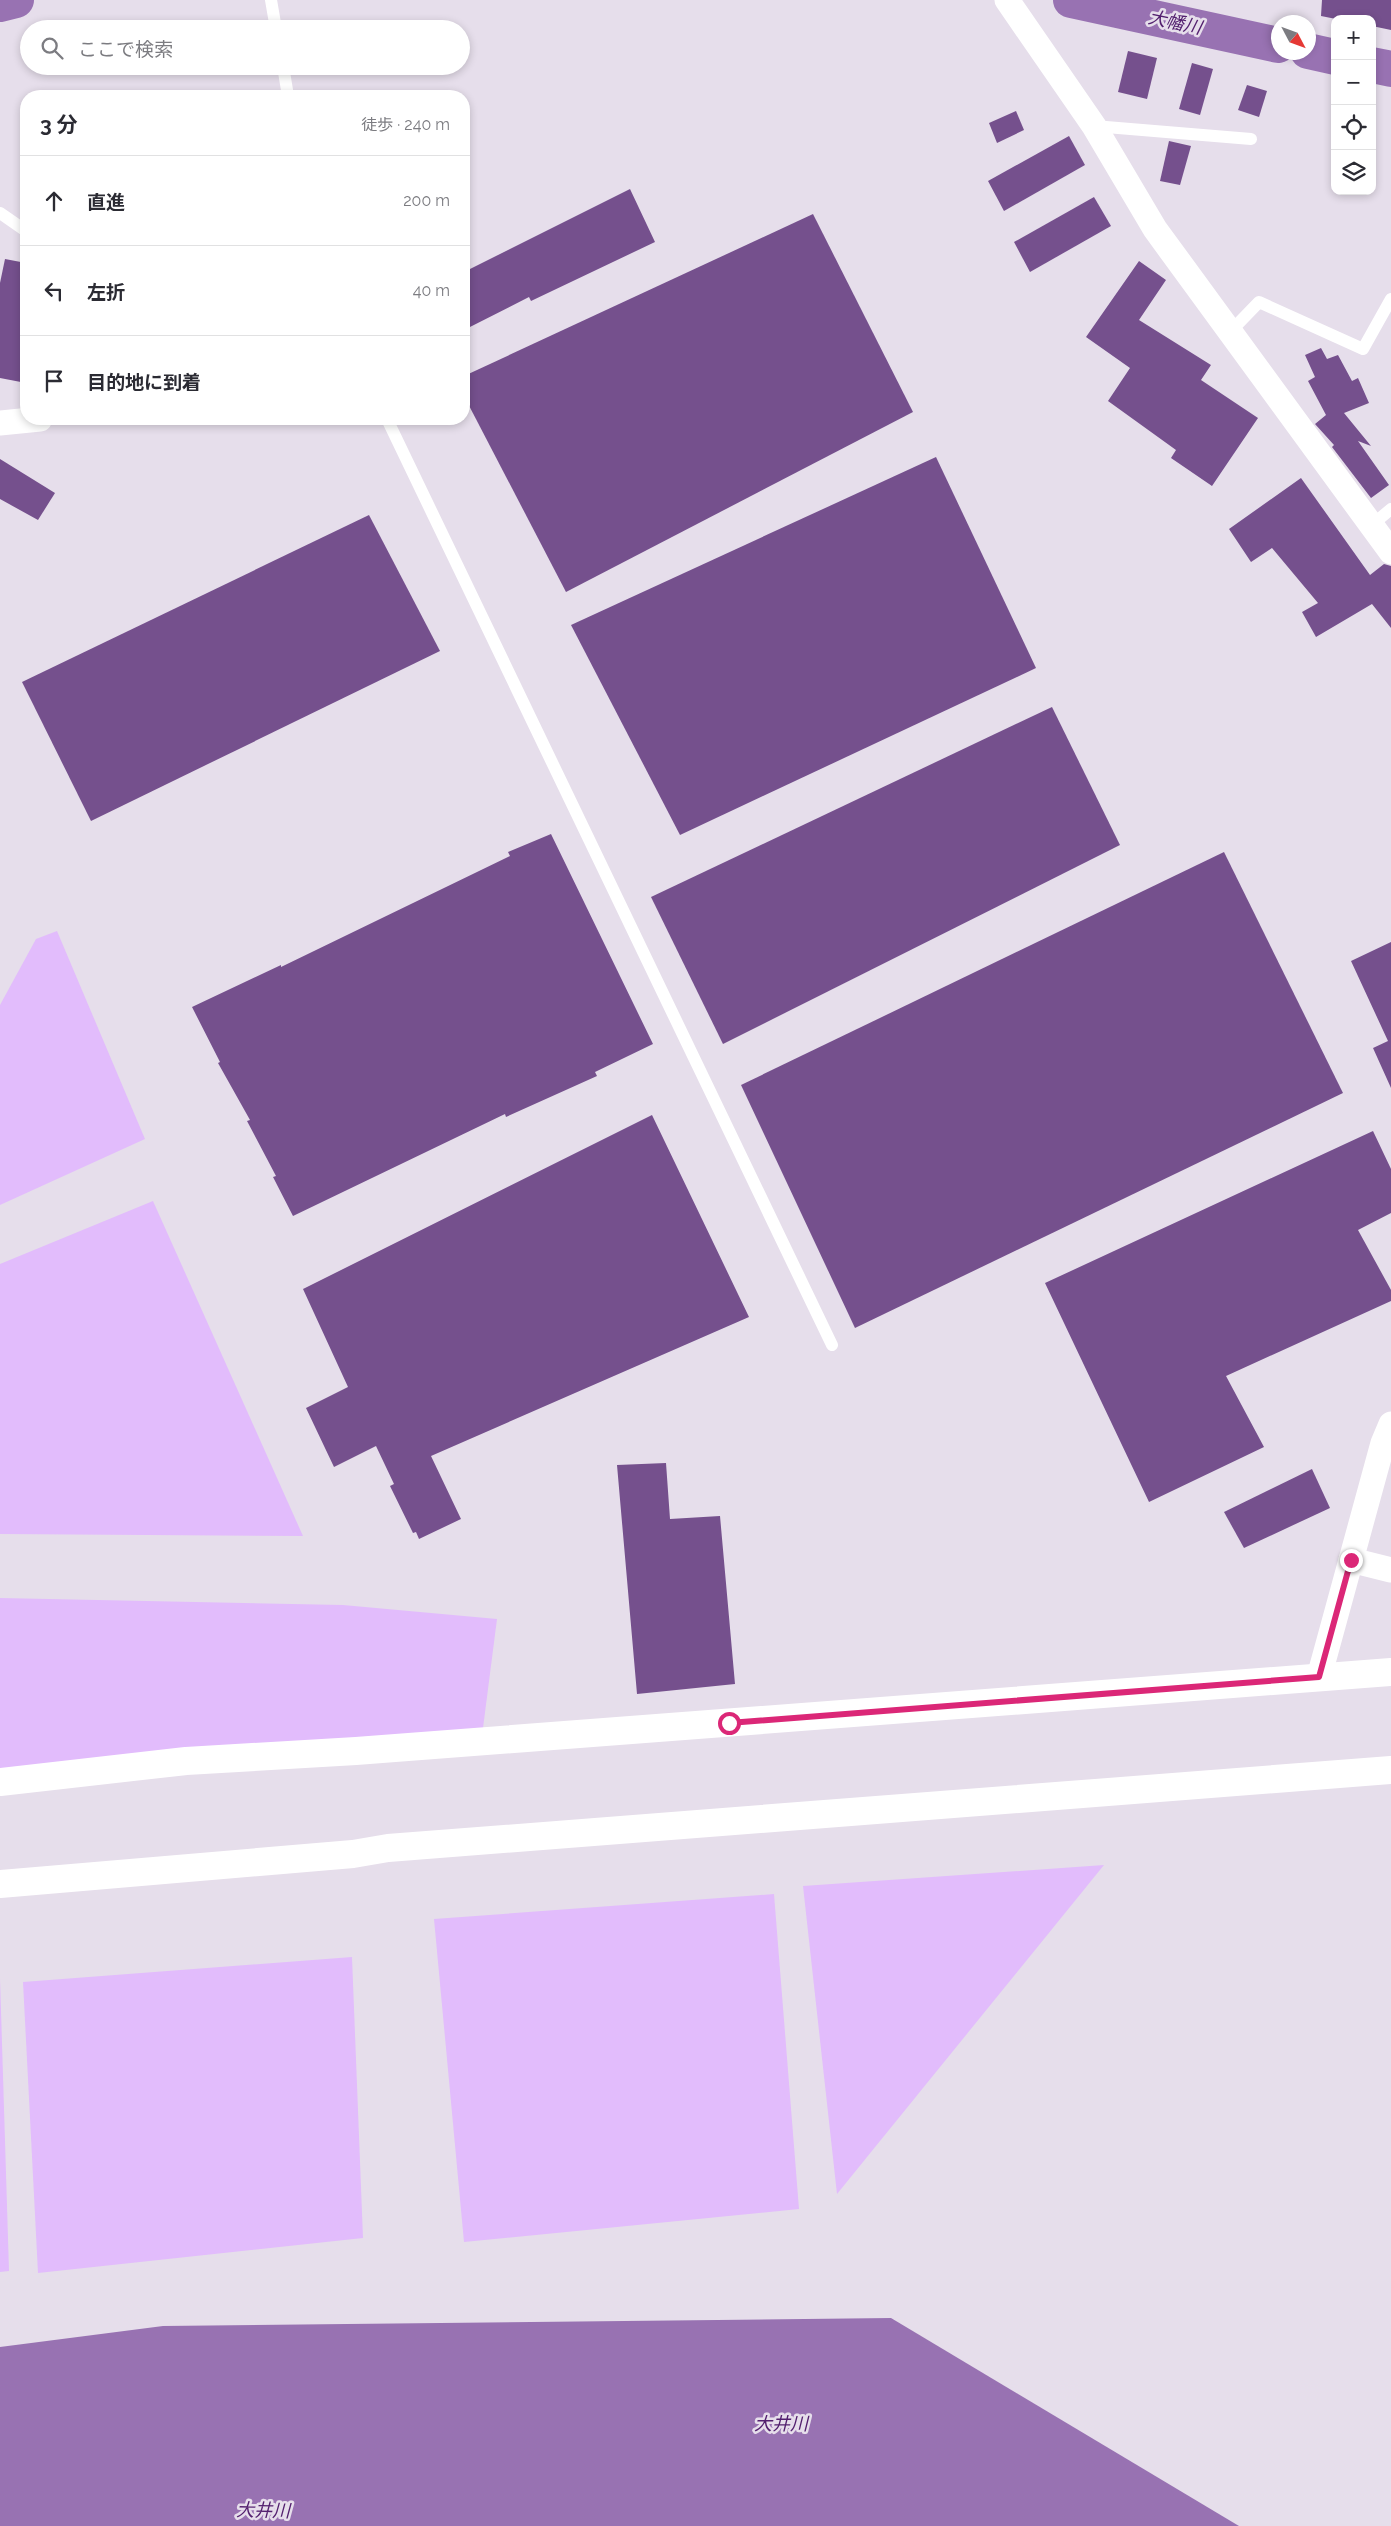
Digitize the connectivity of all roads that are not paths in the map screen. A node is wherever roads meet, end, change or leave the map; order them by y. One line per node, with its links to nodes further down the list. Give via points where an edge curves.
1 (271, 0): 3 (lane)
2 (1007, 0): 6 (street)
3 (274, 20)
4 (284, 75): 5 (lane)
5 (287, 90)
6 (1094, 126): 7 (lane); 11 (street, via 1155,229)
7 (1251, 139)
8 (0, 214): 9 (lane)
9 (20, 227)
10 (1391, 299): 11 (lane, via 1363,349 1259,302)
11 (1230, 332): 16 (street)
12 (20, 421): 13 (street)
13 (0, 423)
14 (390, 425): 18 (lane)
15 (1391, 509): 16 (lane)
16 (1372, 525): 17 (street)
17 (1391, 552)
18 (832, 1346)
19 (1391, 1424): 20 (street)
20 (1351, 1560): 21 (street); 23 (street)
21 (1391, 1570)
22 (1391, 1672): 23 (street)
23 (1319, 1677): 25 (street, via 186,1762)
24 (1391, 1770): 26 (street, via 388,1848 353,1854)
25 (0, 1782)
26 (0, 1884)

